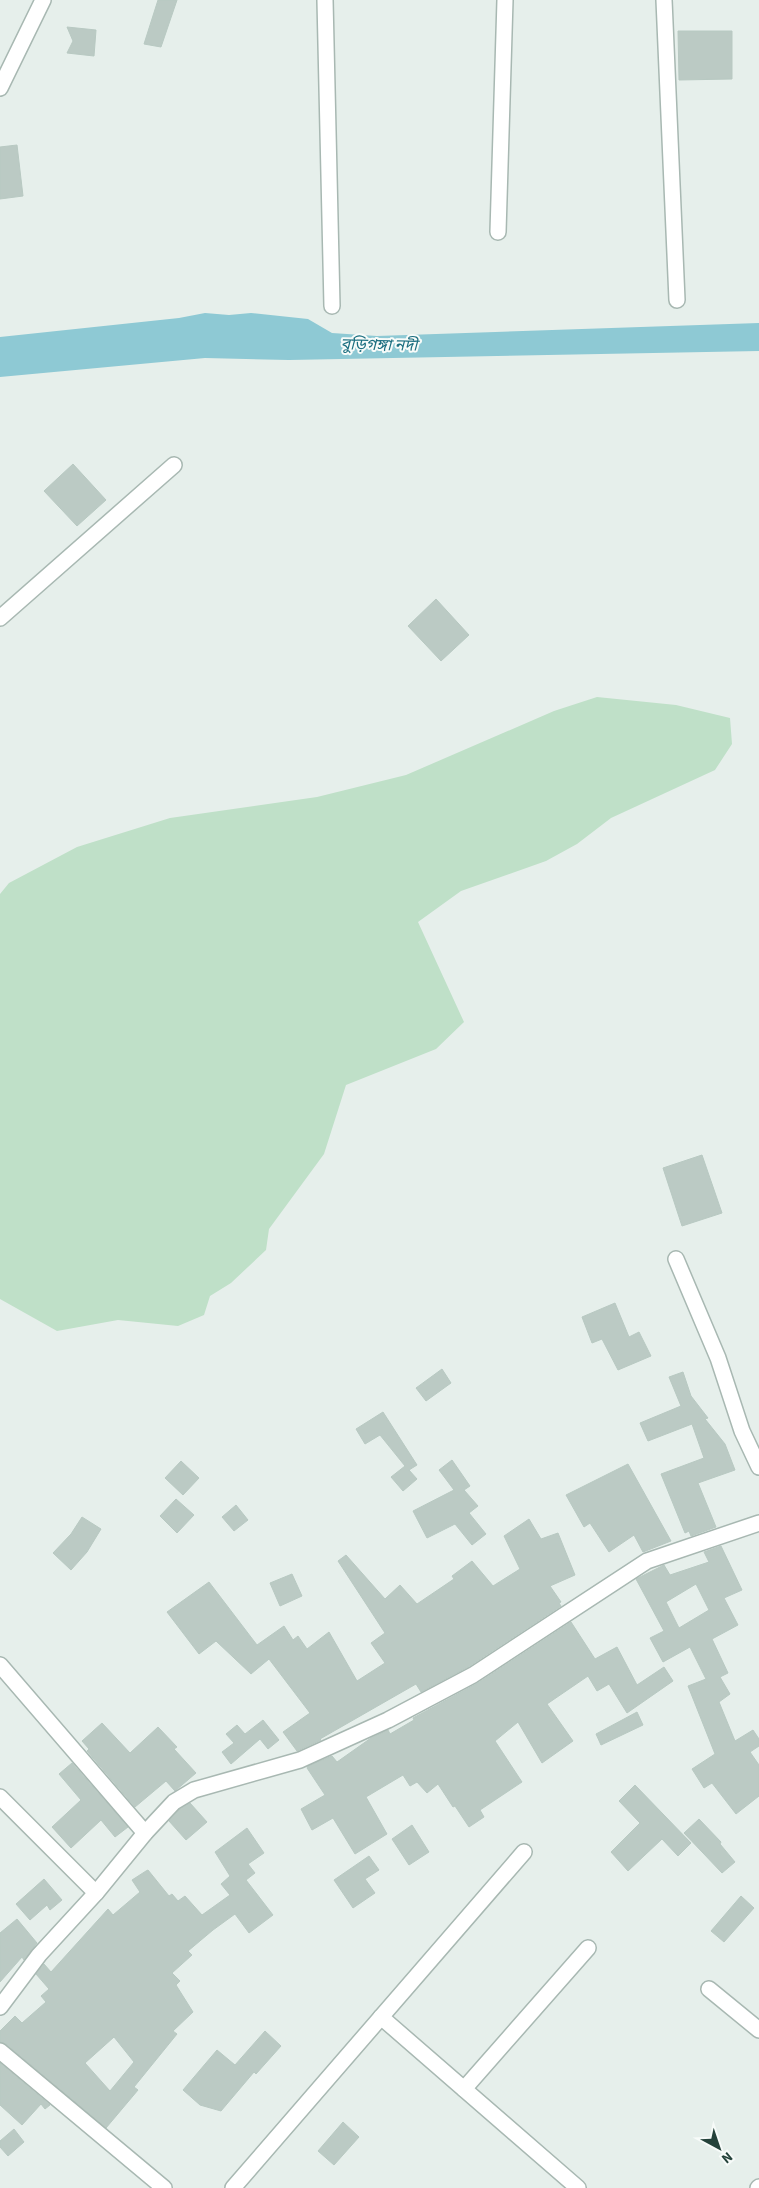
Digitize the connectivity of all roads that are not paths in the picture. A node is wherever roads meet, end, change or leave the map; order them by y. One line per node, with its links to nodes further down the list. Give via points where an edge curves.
1 (43, 0): 5 (street)
2 (325, 0): 8 (street)
3 (505, 0): 6 (street)
4 (664, 0): 7 (street)
5 (0, 88)
6 (498, 232)
7 (678, 300)
8 (332, 306)
9 (174, 465): 10 (street)
10 (0, 618)
11 (676, 1259): 12 (street)
12 (759, 1467)
13 (759, 1523): 16 (street, via 647,1561 473,1675 388,1720 300,1760 194,1790 174,1802)
14 (0, 1665): 16 (street)
15 (0, 1797): 18 (street)
16 (145, 1833): 18 (street)
17 (524, 1852): 22 (street)
18 (96, 1894): 21 (street, via 39,1955)
19 (588, 1948): 25 (street)
20 (709, 1989): 23 (street)
21 (0, 2007)
22 (381, 2017): 25 (street); 27 (street)
23 (759, 2030)
24 (0, 2051): 26 (street)
25 (464, 2089): 28 (street)
26 (164, 2188)
27 (233, 2188)
28 (578, 2188)

